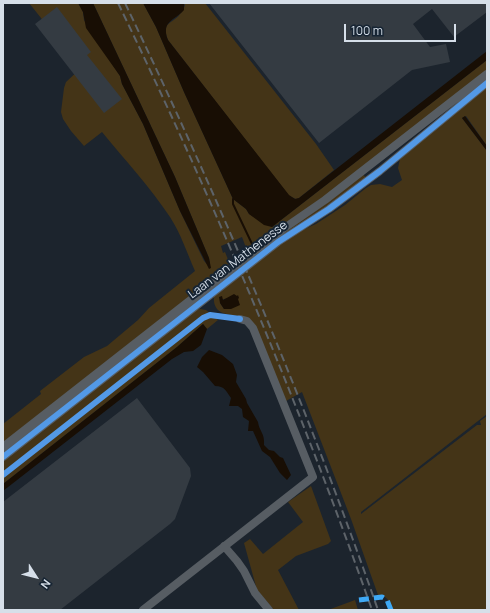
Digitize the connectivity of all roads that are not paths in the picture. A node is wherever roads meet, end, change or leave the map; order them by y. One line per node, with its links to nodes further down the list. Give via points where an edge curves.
1 (487, 74): 4 (street, Laan van Mathenesse, via 325,200 268,240)
2 (487, 83): 5 (street, Laan van Mathenesse, via 380,171 329,209 278,242)
3 (240, 319): 6 (street, via 247,321 253,328 313,476)
4 (3, 447)
5 (3, 457)
6 (224, 546): 7 (street); 8 (street, via 237,561 255,593)
7 (143, 610)
8 (269, 610)

